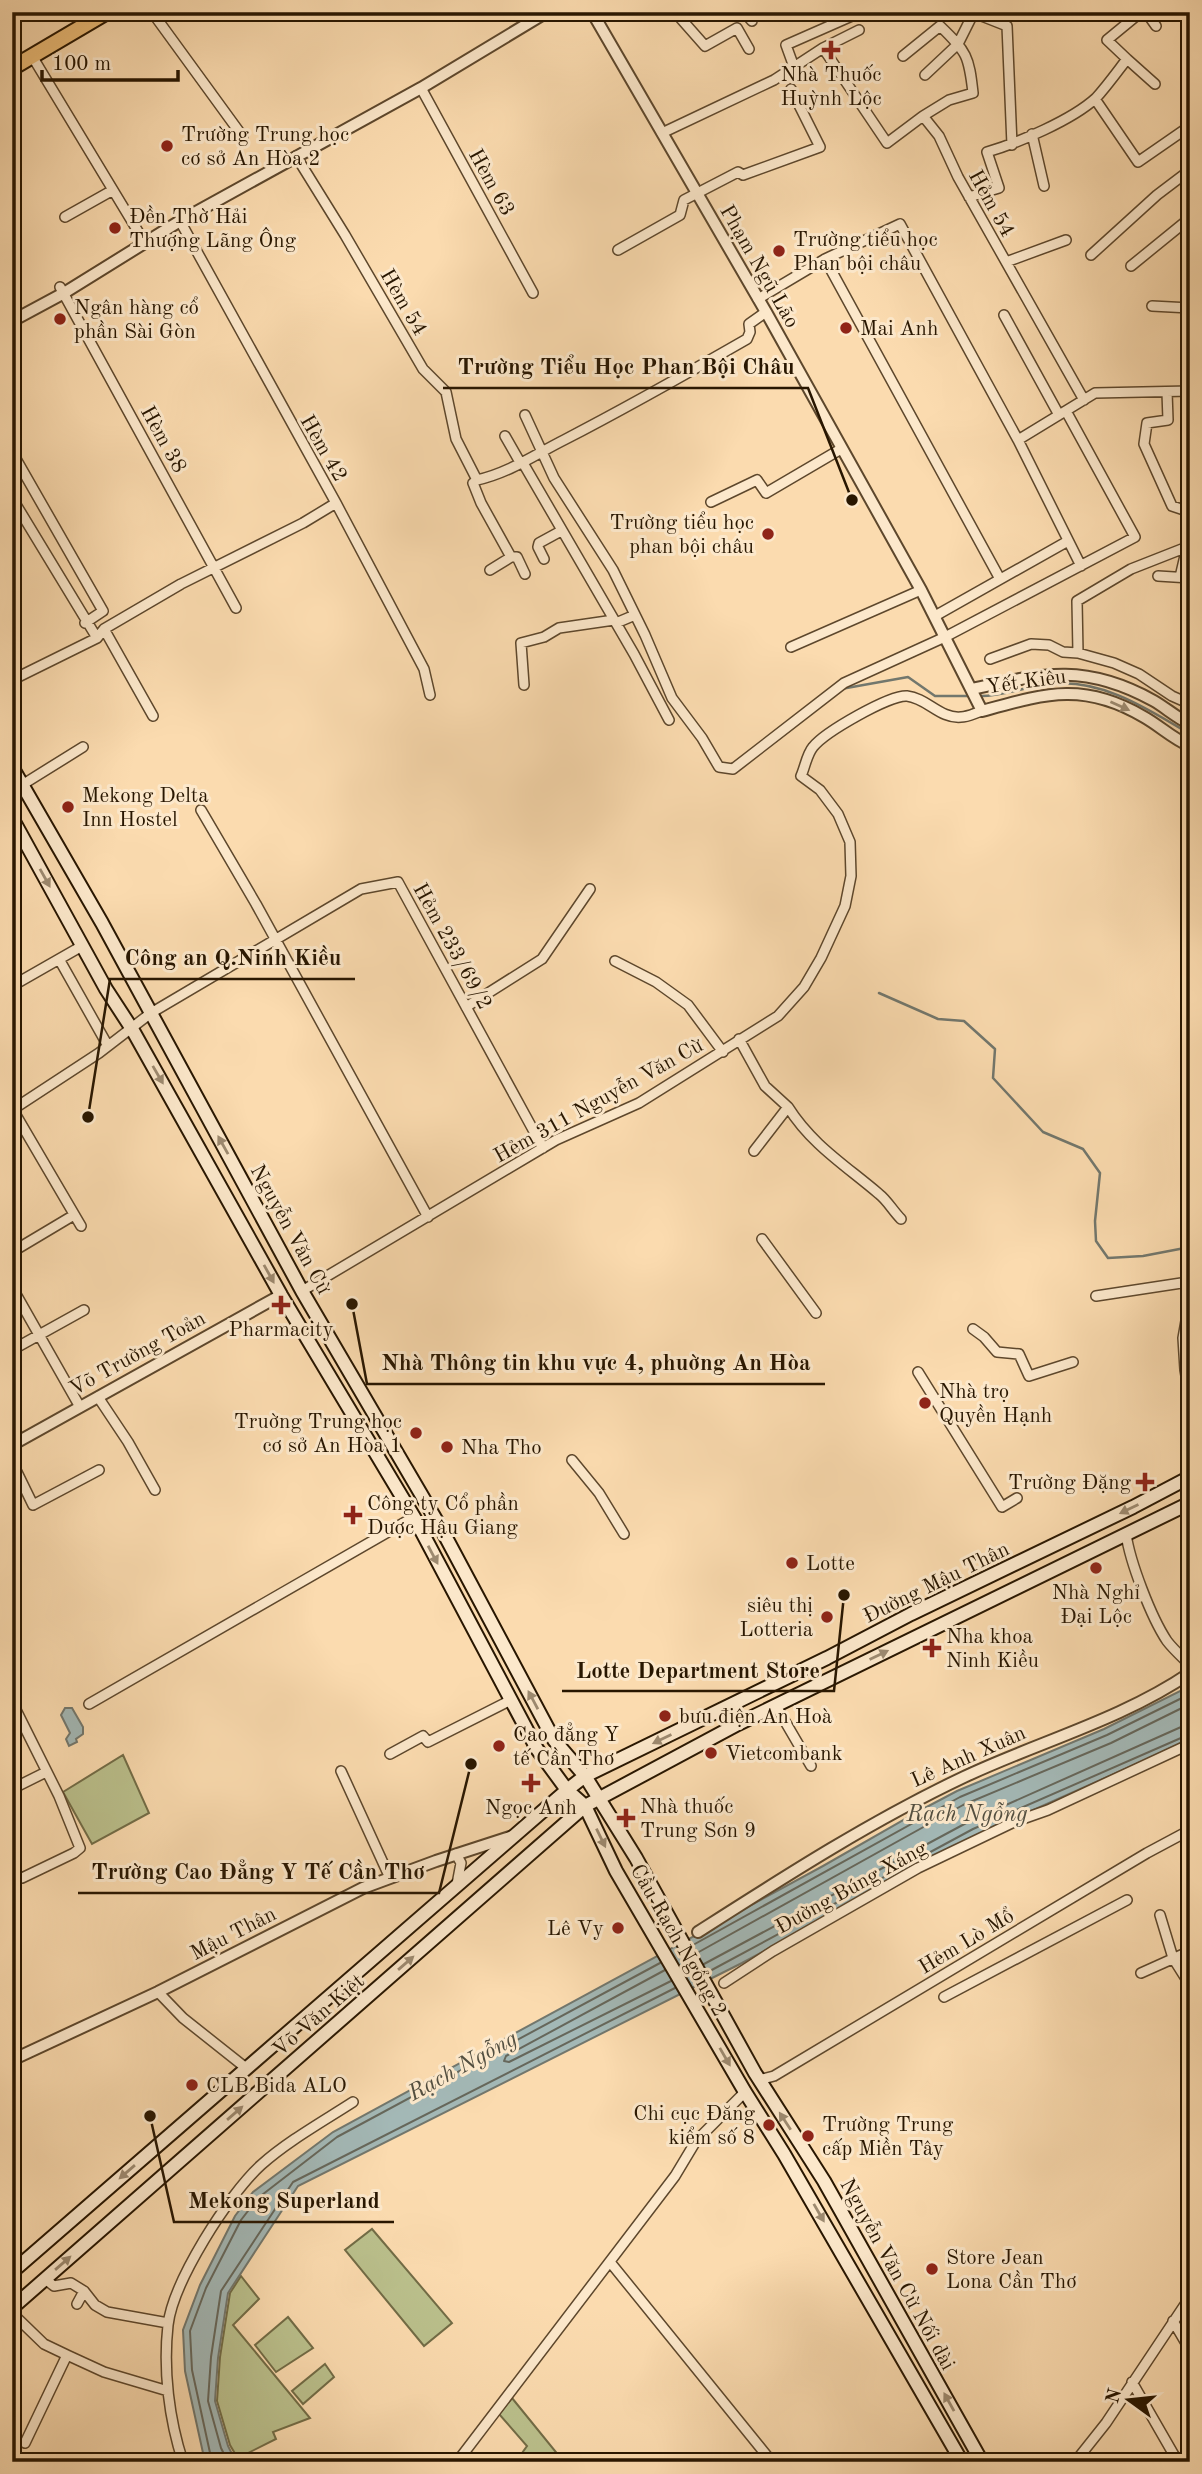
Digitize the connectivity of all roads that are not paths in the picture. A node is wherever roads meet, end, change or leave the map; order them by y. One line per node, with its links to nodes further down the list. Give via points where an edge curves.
1 (107, 12): 16 (highway)
2 (152, 12): 30 (street)
3 (547, 12): 23 (street)
4 (675, 12): 15 (street, via 705,46 737,28)
5 (744, 12): 10 (street)
6 (860, 12): 20 (street, via 786,46)
7 (1143, 12): 11 (street); 18 (street, via 1107,40)
8 (594, 13): 28 (street, Phạm Ngũ Lão)
9 (974, 13): 13 (street); 31 (street, via 1007,26)
10 (752, 21)
11 (1156, 26)
12 (859, 30): 14 (street)
13 (958, 44): 17 (street, via 940,26); 21 (street); 26 (street, via 969,62 972,93)
14 (823, 48): 20 (street); 26 (street, via 887,143)
15 (749, 49)
16 (32, 56): 19 (highway); 35 (street)
17 (903, 56)
18 (1128, 59): 22 (street); 25 (street)
19 (12, 68)
20 (794, 68): 28 (street)
21 (925, 75)
22 (1155, 83)
23 (421, 88): 32 (street); 49 (street, Hèm 63)
24 (791, 89): 36 (street, via 820,147 743,176 738,172)
25 (1095, 99): 27 (street, via 1138,162); 29 (street)
26 (923, 116): 37 (street, Hẻm 54, via 939,136)
27 (1190, 127)
28 (662, 133): 36 (street, Phạm Ngũ Lão)
29 (1032, 134): 31 (street); 34 (street)
30 (243, 137)
31 (1012, 145): 37 (street, via 987,152 999,188)
32 (296, 156): 40 (street); 67 (street, Hèm 54, via 423,369 446,392 456,439)
33 (1190, 170): 44 (street)
34 (1044, 186)
35 (113, 190): 38 (street); 42 (street)
36 (696, 193): 43 (street, via 684,200 680,215); 50 (street, Phạm Ngũ Lão)
37 (968, 197): 46 (street, Hẻm 54)
38 (65, 217)
39 (1190, 218): 47 (street)
40 (180, 221): 42 (street); 70 (street, Hèm 42)
41 (1066, 240): 46 (street)
42 (145, 243): 48 (street)
43 (618, 250)
44 (1091, 254)
45 (825, 259): 50 (street); 62 (street, via 900,224); 84 (street)
46 (1006, 262): 58 (street, Hẻm 54)
47 (1131, 266)
48 (62, 290): 55 (street); 79 (street, Hèm 38)
49 (533, 293)
50 (758, 299): 53 (street, Phạm Ngũ Lão)
51 (1152, 306): 52 (street)
52 (1190, 308)
53 (766, 312): 63 (street, Phạm Ngũ Lão); 65 (street, via 749,324 747,339)
54 (1004, 315): 59 (street)
55 (12, 321)
56 (1190, 391): 57 (street)
57 (1167, 392): 58 (street, via 1095,393); 71 (street, via 1168,420 1147,423 1144,444 1172,506)
58 (1084, 400): 59 (street)
59 (1063, 413): 62 (street); 78 (street, via 1135,537)
60 (525, 415): 65 (street)
61 (505, 436): 66 (street)
62 (1018, 440): 74 (street)
63 (841, 449): 69 (street, via 766,493 757,480); 85 (street, Phạm Ngũ Lão)
64 (12, 452): 90 (street, via 103,611)
65 (541, 452): 66 (street); 87 (street)
66 (522, 463): 67 (street); 72 (street)
67 (477, 480): 76 (street, Hèm 54, via 473,482 481,503)
68 (12, 498): 90 (street)
69 (712, 502)
70 (336, 503): 79 (street); 102 (street, Hèm 42, via 424,669)
71 (1190, 512)
72 (561, 531): 77 (street, via 539,543); 89 (street)
73 (1190, 536): 75 (street)
74 (1068, 541): 78 (street); 84 (street)
75 (1187, 547): 83 (street); 95 (street, via 1131,569 1077,601)
76 (511, 557): 80 (street); 81 (street, Hèm 54, via 517,557)
77 (544, 559)
78 (1081, 566): 92 (street)
79 (214, 567): 86 (street, Hèm 38); 91 (street)
80 (490, 570)
81 (525, 574)
82 (1158, 576): 83 (street)
83 (1185, 577)
84 (1000, 579): 88 (street)
85 (921, 590): 88 (street, Phạm Ngũ Lão); 94 (street)
86 (236, 608)
87 (635, 615): 89 (street); 92 (street, via 672,698 719,767 733,769 844,683)
88 (934, 616): 92 (street, Phạm Ngũ Lão)
89 (615, 622): 99 (street, via 559,628 544,638 521,643); 106 (street)
90 (85, 623): 93 (street)
91 (104, 629): 93 (street); 105 (street)
92 (945, 637): 100 (street, Phạm Ngũ Lão)
93 (97, 638): 98 (street)
94 (791, 647)
95 (1078, 653): 96 (street, via 1031,643); 103 (street, via 1139,674)
96 (990, 659)
97 (1082, 676): 100 (street, Yết Kiêu, via 1020,678); 101 (street); 107 (street, Yết Kiêu, via 1097,676 1126,687)
98 (12, 680)
99 (524, 685)
100 (972, 689): 104 (street, Yết Kiêu)
101 (1080, 692): 104 (street, Yết Kiêu, via 1055,693); 108 (street, Yết Kiêu, one-way to 108, via 1143,716)
102 (430, 695)
103 (1190, 704)
104 (982, 711): 124 (street, Hẻm 311 Nguyễn Văn Cừ, via 961,717 946,715 904,695 881,703 811,749 801,776 820,790 838,814 850,842 851,876 845,906 804,987 778,1016)
105 (153, 716)
106 (669, 720)
107 (1187, 724): 108 (street)
108 (1179, 738): 109 (street, Yết Kiêu)
109 (1190, 746)
110 (83, 747): 112 (street)
111 (12, 767): 112 (main road, Nguyễn Văn Cừ)
112 (22, 785): 122 (main road, Nguyễn Văn Cừ)
113 (201, 810): 116 (street)
114 (12, 818): 117 (main road, Nguyễn Văn Cừ, one-way to 117)
115 (590, 889): 121 (street, via 542,959)
116 (275, 940): 121 (street, Hẻm 233/69/2, via 361,889 398,882); 122 (street, Hẻm 233/69/2); 132 (street)
117 (82, 946): 118 (street); 123 (main road, Nguyễn Văn Cừ)
118 (58, 959): 120 (street); 125 (street)
119 (615, 961): 126 (street, via 688,1005)
120 (12, 986)
121 (466, 1007): 129 (street, Hẻm 233/69/2)
122 (151, 1013): 123 (street, Hẻm 233/69/2); 139 (main road, Nguyễn Văn Cừ, one-way to 122)
123 (132, 1029): 125 (street, Hẻm 233/69/2); 141 (main road, Nguyễn Văn Cừ, one-way to 141)
124 (739, 1039): 126 (street, Hẻm 311 Nguyễn Văn Cừ); 127 (street, via 765,1086)
125 (108, 1046): 128 (street, Hẻm 233/69/2)
126 (723, 1052): 129 (street, Hẻm 311 Nguyễn Văn Cừ, via 639,1103)
127 (788, 1107): 130 (street); 133 (street, via 805,1133 881,1195)
128 (13, 1110): 131 (street)
129 (543, 1148): 132 (street, Hẻm 311 Nguyễn Văn Cừ)
130 (754, 1151)
131 (74, 1215): 134 (street); 136 (street)
132 (428, 1217): 139 (street, Hẻm 311 Nguyễn Văn Cừ)
133 (901, 1219)
134 (81, 1226)
135 (762, 1239): 144 (street)
136 (12, 1252)
137 (1186, 1262): 138 (street)
138 (1188, 1282): 142 (street); 151 (street, via 1183,1338)
139 (300, 1287): 141 (main road); 177 (main road, Nguyễn Văn Cừ, one-way to 139, via 554,1740 442,1530)
140 (12, 1293): 146 (street, via 18,1296)
141 (281, 1295): 150 (street, Võ Trường Toản); 161 (main road, Nguyễn Văn Cừ)
142 (1096, 1296)
143 (84, 1310): 146 (street)
144 (816, 1313)
145 (973, 1329): 148 (street, via 997,1352 1018,1354 1028,1376)
146 (38, 1336): 147 (street); 152 (street)
147 (12, 1350)
148 (1073, 1362)
149 (918, 1372): 159 (street, via 1002,1507)
150 (98, 1397): 152 (street, Võ Trường Toản); 158 (street)
151 (1190, 1398)
152 (80, 1407): 153 (street, Võ Trường Toản)
153 (12, 1445)
154 (572, 1460): 162 (street)
155 (12, 1462): 156 (street, via 33,1505)
156 (99, 1470)
157 (1190, 1477): 164 (main road, Đường Mậu Thân, one-way to 164)
158 (155, 1490)
159 (1017, 1498)
160 (1190, 1503): 163 (main road, Đường Mậu Thân)
161 (414, 1517): 168 (main road, Nguyễn Văn Cừ, one-way to 168); 170 (street)
162 (624, 1534)
163 (1126, 1534): 165 (street, via 1150,1609 1168,1641); 167 (main road, Đường Mậu Thân, one-way to 163)
164 (827, 1658): 167 (main road); 177 (main road, Đường Mậu Thân, one-way to 177)
165 (1190, 1665)
166 (1190, 1673): 190 (street, Lê Anh Xuân, via 1095,1723 912,1802)
167 (836, 1676): 171 (main road, Đường Mậu Thân)
168 (509, 1701): 173 (street, via 428,1742 423,1736); 179 (main road, Nguyễn Văn Cừ)
169 (12, 1702): 176 (street)
170 (89, 1704)
171 (775, 1706): 174 (street); 180 (main road, Đường Mậu Thân)
172 (1190, 1744): 194 (street, Đường Búng Xáng, via 918,1868)
173 (390, 1754)
174 (811, 1766)
175 (341, 1771): 186 (street)
176 (46, 1772): 178 (street); 185 (street, via 80,1848 22,1878)
177 (585, 1776): 179 (main road, Đường Mậu Thân); 180 (main road, Nguyễn Văn Cừ)
178 (12, 1789)
179 (567, 1790): 181 (main road, Nguyễn Văn Cừ); 183 (main road, Võ Văn Kiệt)
180 (599, 1797): 181 (main road, Võ Văn Kiệt); 200 (main road, Cầu Rạch Ngổng 2)
181 (585, 1806): 201 (main road, Cầu Rạch Ngổng 2, one-way to 201, via 617,1871); 205 (main road, Võ Văn Kiệt, one-way to 181)
182 (1190, 1830): 200 (street, Hẻm Lò Mổ, via 774,2076)
183 (514, 1836): 184 (street, Mậu Thân); 187 (main road, Võ Văn Kiệt)
184 (456, 1854): 186 (street, Mậu Thân); 187 (street, via 461,1863)
185 (12, 1872)
186 (390, 1878): 196 (street, Mậu Thân)
187 (457, 1884): 199 (main road, Võ Văn Kiệt)
188 (1128, 1900): 197 (street)
189 (1160, 1915): 192 (street)
190 (698, 1932)
191 (1190, 1951): 192 (street)
192 (1173, 1958): 193 (street); 195 (street)
193 (1141, 1973)
194 (724, 1983)
195 (1190, 1985)
196 (158, 1992): 198 (street, Mậu Thân); 199 (street)
197 (944, 1997)
198 (12, 2060)
199 (246, 2068): 204 (main road, Võ Văn Kiệt, one-way to 204)
200 (757, 2076): 214 (main road, Nguyễn Văn Cừ Nối dài, one-way to 200, via 824,2181)
201 (746, 2092): 203 (street, via 696,2141); 215 (main road, one-way to 215)
202 (353, 2102): 211 (street, via 260,2166 247,2180 209,2232 178,2292)
203 (610, 2262): 220 (street); 221 (street)
204 (12, 2272)
205 (45, 2279): 206 (street, via 54,2286 71,2283); 209 (main road, Võ Văn Kiệt)
206 (84, 2291): 208 (street); 211 (street, via 107,2312)
207 (1190, 2297): 210 (street)
208 (77, 2304)
209 (12, 2310): 213 (street, via 44,2344)
210 (1173, 2321): 212 (street); 216 (street)
211 (169, 2323): 217 (street)
212 (1190, 2350)
213 (67, 2355): 217 (street, via 104,2372); 218 (street)
214 (926, 2362): 215 (main road); 223 (main road, Nguyễn Văn Cừ Nối dài, one-way to 214)
215 (910, 2371): 222 (main road)
216 (1132, 2382): 226 (street); 227 (street)
217 (168, 2391): 219 (street)
218 (25, 2443)
219 (183, 2462)
220 (457, 2462)
221 (772, 2462)
222 (962, 2462)
223 (982, 2462)
224 (1046, 2462): 225 (street, via 1050,2458)
225 (1053, 2462)
226 (1075, 2462)
227 (1178, 2462)

